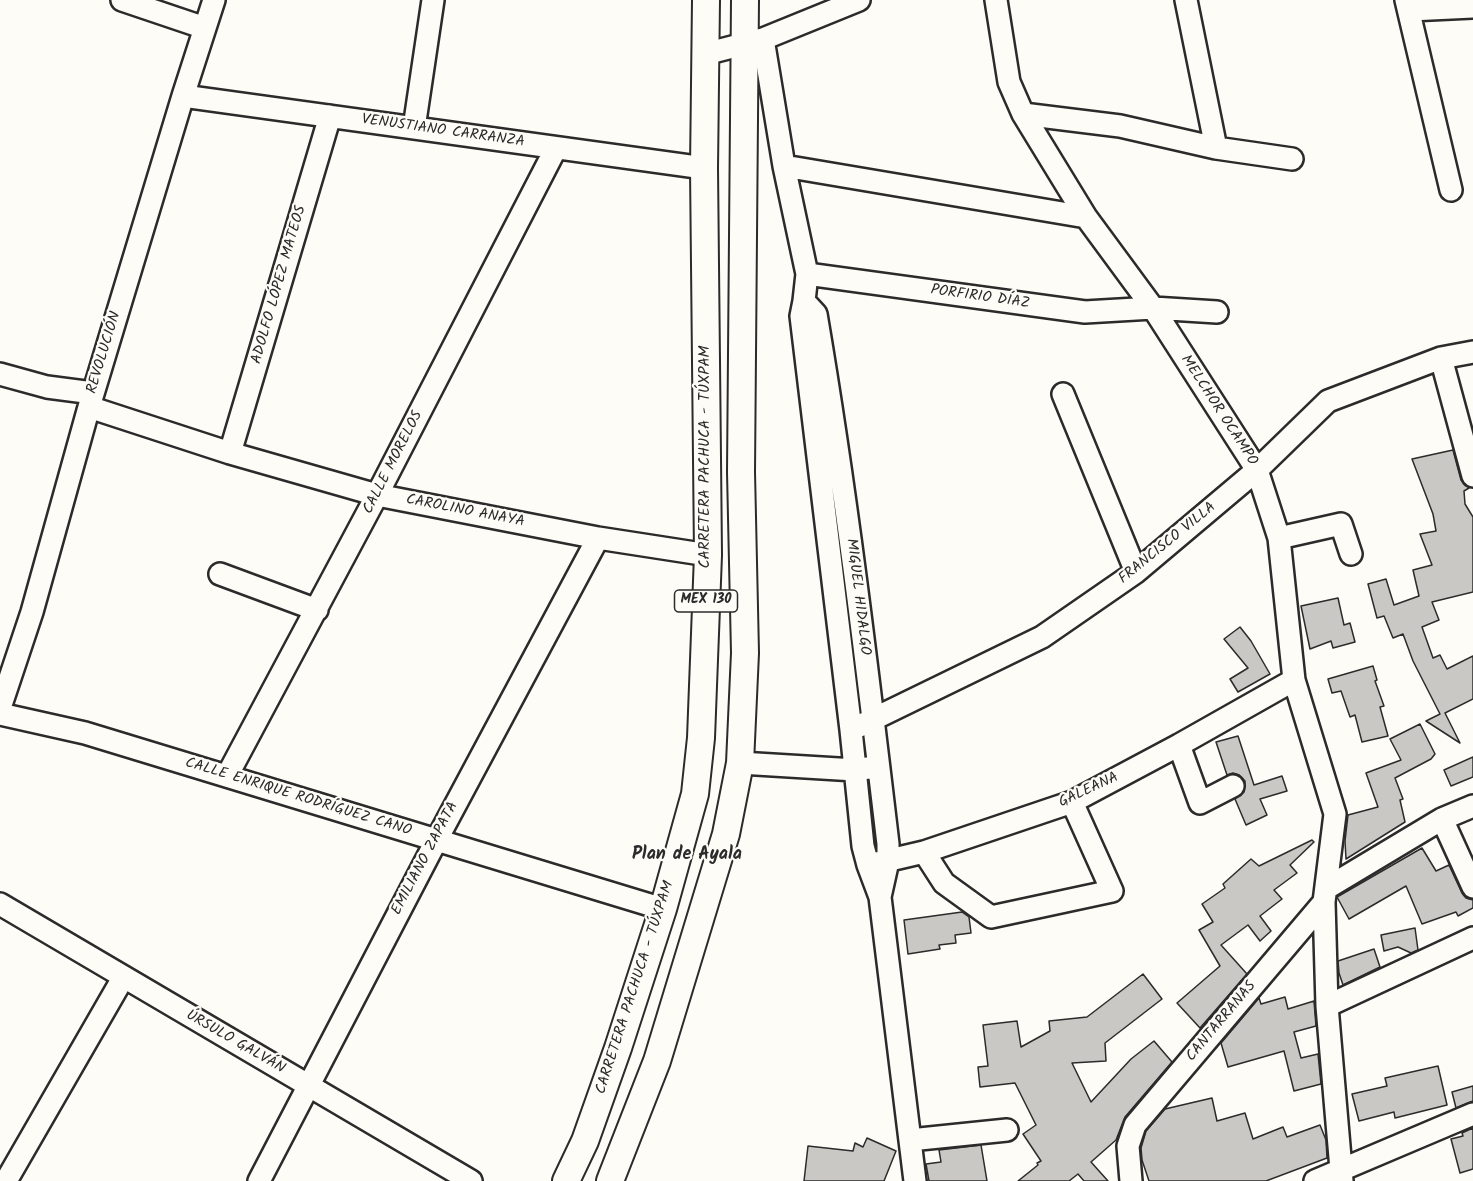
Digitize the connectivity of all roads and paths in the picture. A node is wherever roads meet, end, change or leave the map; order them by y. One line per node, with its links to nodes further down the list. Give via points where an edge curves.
1 (122, 0): 11 (street)
2 (214, 0): 11 (street, REVOLUCIÓN)
3 (433, 0): 17 (street)
4 (706, 0): 13 (main road, CARRETERA PACHUCA - TÚXPAM / MEX 130)
5 (745, 0): 12 (main road, MEX 130)
6 (859, 0): 12 (street)
7 (996, 0): 15 (street, MELCHOR OCAMPO, via 1009,82)
8 (1186, 0): 19 (street)
9 (1408, 5): 10 (street); 23 (street)
10 (1473, 7)
11 (205, 28): 14 (street, REVOLUCIÓN)
12 (754, 41): 13 (street); 21 (street, MIGUEL HIDALGO); 53 (main road, MEX 130, via 741,472 745,653)
13 (705, 54): 22 (main road, CARRETERA PACHUCA - TÚXPAM / MEX 130)
14 (183, 96): 16 (street, VENUSTIANO CARRANZA); 33 (street, REVOLUCIÓN)
15 (1023, 114): 19 (street, via 1120,126); 24 (street, MELCHOR OCAMPO)
16 (330, 116): 17 (street, VENUSTIANO CARRANZA); 34 (street, ADOLFO LÓPEZ MATEOS)
17 (414, 128): 18 (street, VENUSTIANO CARRANZA)
18 (556, 148): 22 (street, VENUSTIANO CARRANZA); 39 (street, CALLE MORELOS)
19 (1216, 148): 20 (street)
20 (1292, 159)
21 (784, 166): 24 (street); 25 (street, MIGUEL HIDALGO)
22 (704, 168): 43 (main road, CARRETERA PACHUCA - TÚXPAM / MEX 130)
23 (1451, 190)
24 (1086, 217): 27 (street, MELCHOR OCAMPO)
25 (807, 274): 26 (street, MIGUEL HIDALGO); 27 (street, PORFIRIO DÍAZ, via 1084,312)
26 (804, 301): 35 (street, MIGUEL HIDALGO, via 816,314); 36 (street, MIGUEL HIDALGO, via 801,316)
27 (1153, 308): 28 (street, PORFIRIO DÍAZ); 37 (street, MELCHOR OCAMPO)
28 (1217, 312)
29 (1473, 352): 30 (street, FRANCISCO VILLA)
30 (1441, 358): 37 (street, FRANCISCO VILLA, via 1328,400); 38 (street)
31 (0, 374): 33 (street, CAROLINO ANAYA)
32 (1063, 394): 44 (street)
33 (91, 400): 34 (street, CAROLINO ANAYA); 48 (street, REVOLUCIÓN, via 32,612)
34 (230, 453): 39 (street, CAROLINO ANAYA)
35 (840, 466): 36 (street); 50 (street, MIGUEL HIDALGO)
36 (819, 468): 51 (street, MIGUEL HIDALGO)
37 (1257, 470): 41 (street, MELCHOR OCAMPO); 44 (street, FRANCISCO VILLA)
38 (1473, 476)
39 (377, 495): 40 (street, CAROLINO ANAYA); 46 (street, CALLE MORELOS)
40 (598, 538): 43 (street, CAROLINO ANAYA); 61 (street, EMILIANO ZAPATA)
41 (1279, 538): 42 (street, via 1341,524); 47 (street, MELCHOR OCAMPO)
42 (1351, 554)
43 (708, 555): 67 (main road, CARRETERA PACHUCA - TÚXPAM / MEX 130, via 701,738 694,794)
44 (1136, 572): 50 (street, FRANCISCO VILLA, via 1042,637)
45 (220, 574): 46 (street)
46 (316, 610): 56 (street, CALLE MORELOS)
47 (1294, 680): 52 (street, GALEANA); 65 (street, MELCHOR OCAMPO, via 1335,814)
48 (0, 708)
49 (0, 714): 56 (street, CALLE ENRIQUE RODRÍGUEZ CANO, via 85,733)
50 (873, 719): 51 (street, FRANCISCO VILLA); 54 (street, MIGUEL HIDALGO)
51 (851, 730): 55 (street, MIGUEL HIDALGO)
52 (1179, 745): 57 (street, via 1200,802); 58 (street, GALEANA)
53 (740, 763): 55 (street); 80 (main road, MEX 130, via 726,834 657,1061)
54 (879, 767): 55 (street); 63 (street, MIGUEL HIDALGO)
55 (855, 770): 63 (street, MIGUEL HIDALGO, via 863,846)
56 (227, 776): 61 (street, CALLE ENRIQUE RODRÍGUEZ CANO)
57 (1233, 786)
58 (1072, 802): 62 (street, GALEANA); 62 (street, via 1112,891 991,917 944,882)
59 (1473, 806): 60 (street, CANTARRANAS)
60 (1442, 819): 64 (street); 65 (street, CANTARRANAS)
61 (436, 841): 67 (street, CALLE ENRIQUE RODRÍGUEZ CANO); 71 (street, EMILIANO ZAPATA)
62 (924, 852): 63 (street, GALEANA)
63 (878, 863): 74 (street, MIGUEL HIDALGO)
64 (1473, 887)
65 (1325, 895): 70 (street, MELCHOR OCAMPO); 83 (street, CANTARRANAS, via 1135,1125 1128,1146)
66 (0, 904): 69 (street, ÚRSULO GALVÁN)
67 (663, 909): 79 (main road, CARRETERA PACHUCA - TÚXPAM / MEX 130, via 585,1141)
68 (1473, 938): 70 (street)
69 (123, 978): 71 (street, ÚRSULO GALVÁN); 76 (street)
70 (1327, 1006): 75 (street, MELCHOR OCAMPO)
71 (307, 1086): 77 (street, EMILIANO ZAPATA); 78 (street, ÚRSULO GALVÁN)
72 (1473, 1114): 75 (street)
73 (1007, 1130): 74 (street)
74 (911, 1149): 81 (street); 82 (street, MIGUEL HIDALGO)
75 (1341, 1175): 84 (street)
76 (6, 1181)
77 (258, 1181)
78 (471, 1181)
79 (566, 1181)
80 (610, 1181)
81 (898, 1181)
82 (915, 1181)
83 (1131, 1181)
84 (1315, 1181)

